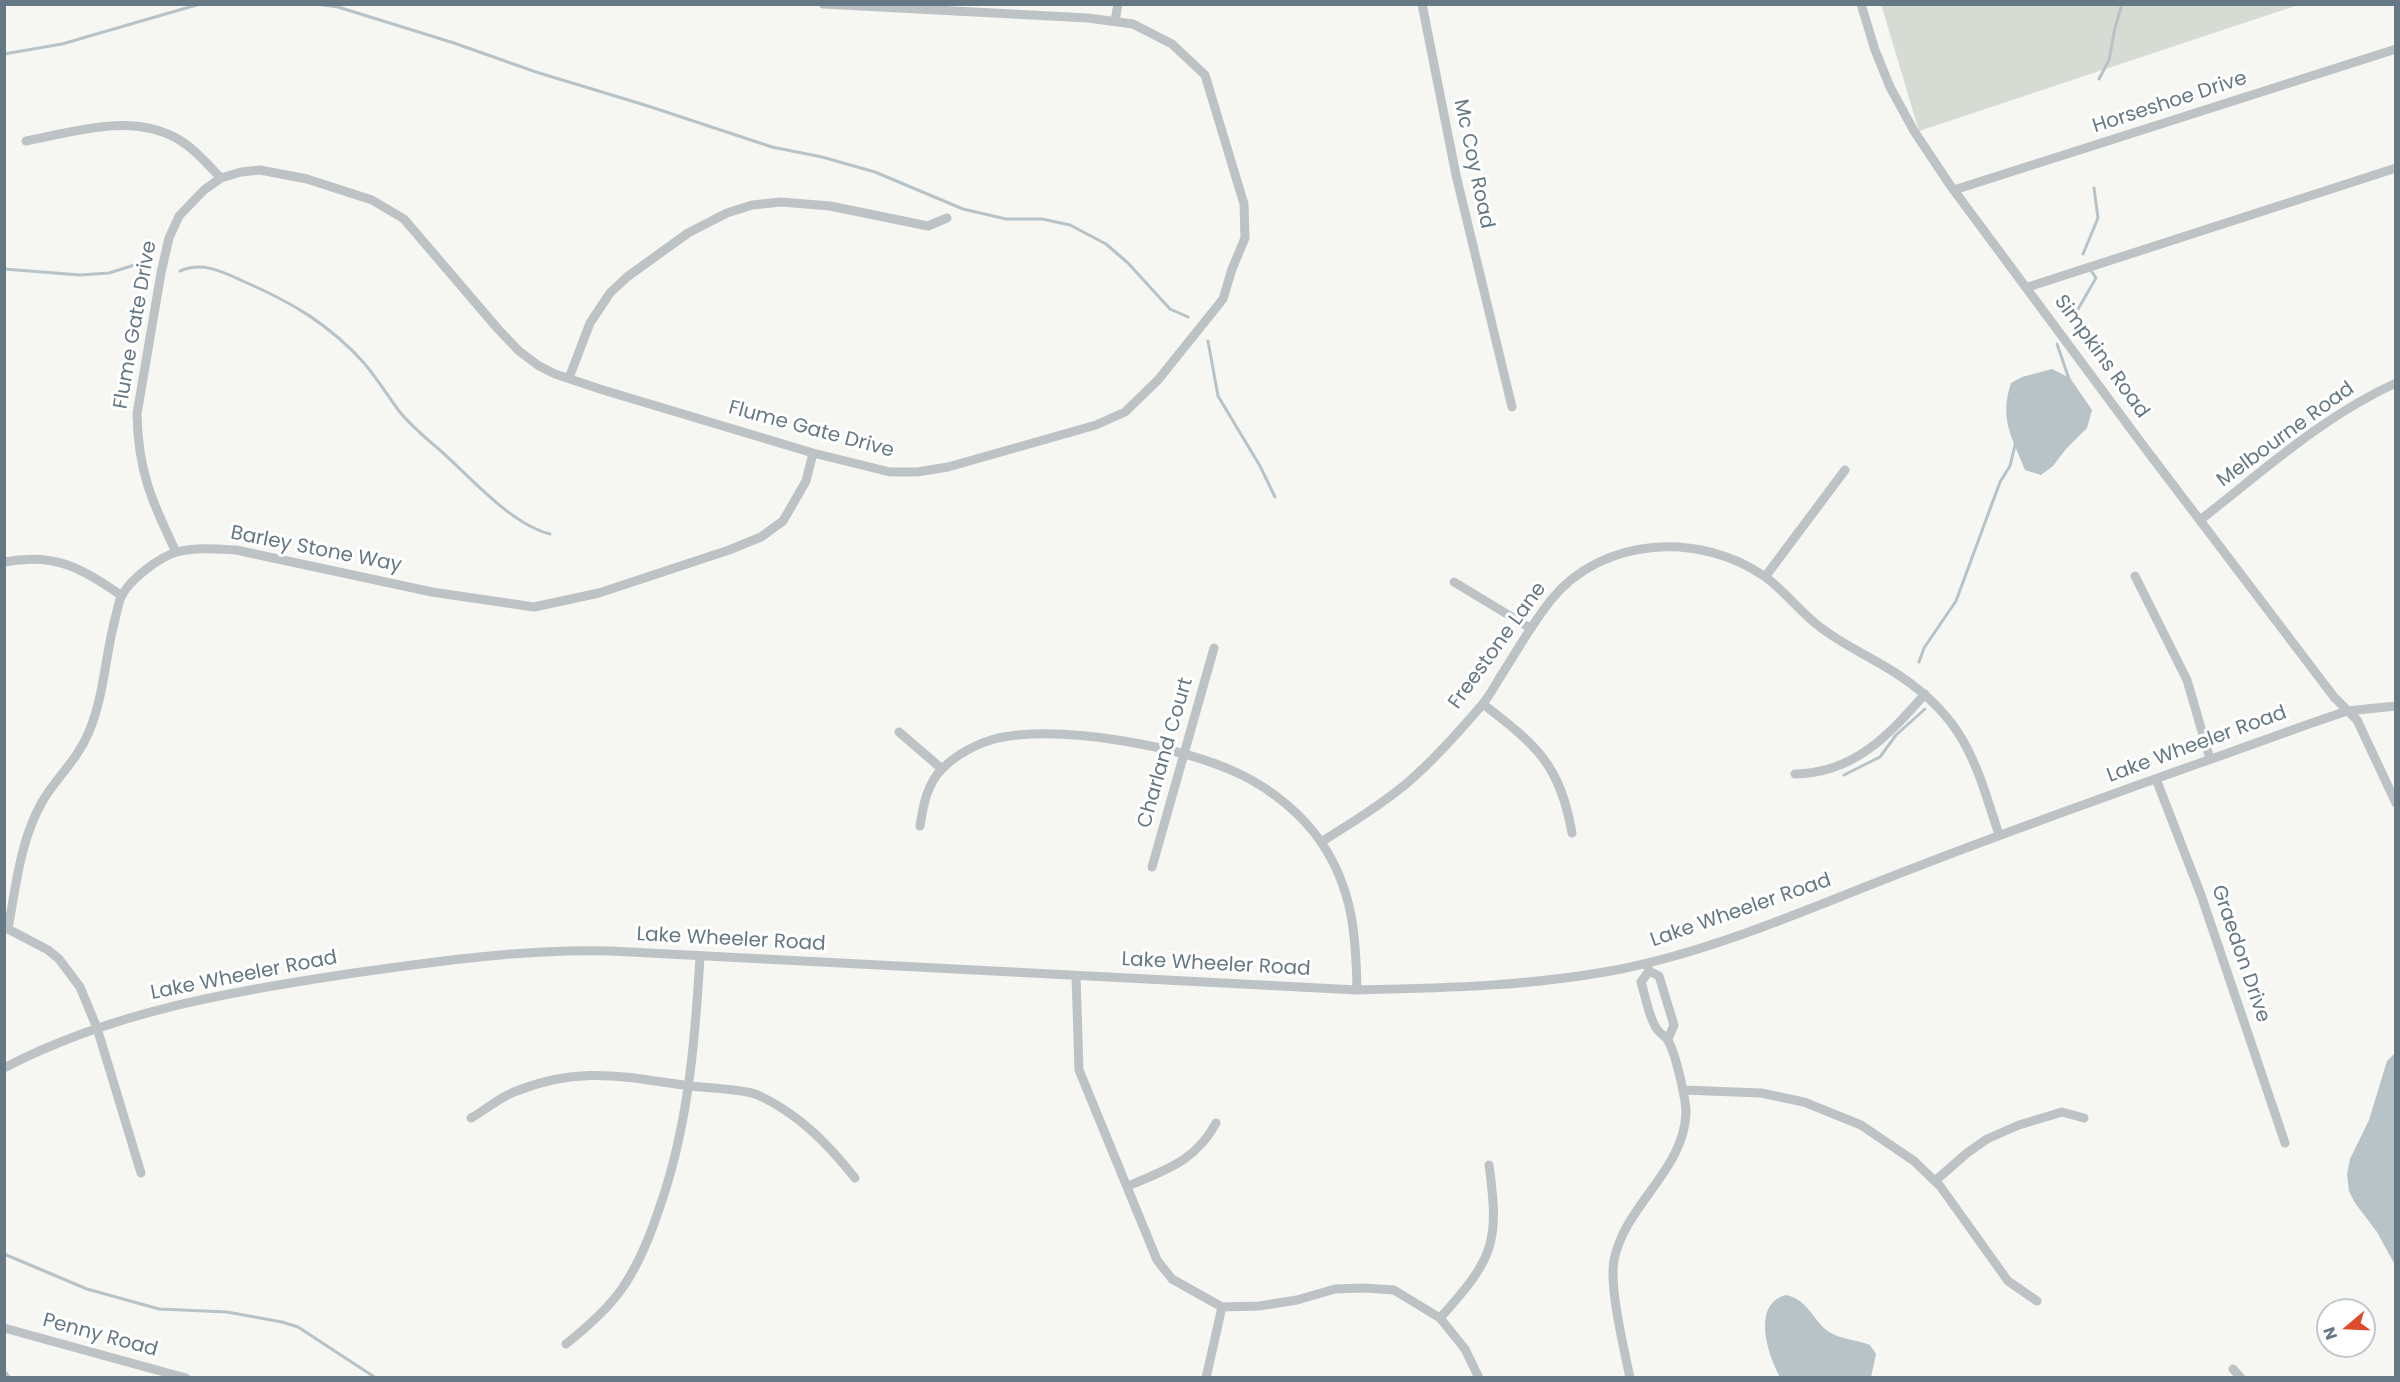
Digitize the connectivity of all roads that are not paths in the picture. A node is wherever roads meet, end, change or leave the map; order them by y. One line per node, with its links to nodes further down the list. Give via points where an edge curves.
1 (823, 4): 5 (street, Flume Gate Drive)
2 (1118, 4): 5 (street)
3 (1422, 4): 15 (street, Mc Coy Road, via 1456,175)
4 (1861, 4): 10 (street, Simpkins Road, via 1890,87)
5 (1115, 21): 16 (street, Flume Gate Drive, via 1133,24 1172,44 1205,75 1244,204 1245,238 1223,299 1158,380 1125,412 1096,425 948,467 917,472 890,472)
6 (2396, 49): 10 (street, Horseshoe Drive)
7 (26, 141): 9 (street, via 119,125 143,126 177,138)
8 (2396, 168): 12 (street)
9 (221, 178): 13 (street, Flume Gate Drive, via 260,170 281,173 386,207 424,240 519,351 538,366); 19 (street, Flume Gate Drive, via 179,216 169,238 137,414 142,470)
10 (1954, 190): 12 (street, Simpkins Road)
11 (947, 218): 13 (street, via 928,226 830,206 781,202 727,213 688,233 610,293 590,323)
12 (2028, 287): 18 (street, Simpkins Road)
13 (569, 378): 16 (street, Flume Gate Drive)
14 (2396, 383): 18 (street, Melbourne Road, via 2313,432)
15 (1512, 407)
16 (813, 453): 19 (street, Barley Stone Way, via 806,481 783,521 761,537 599,592 534,607 432,592 236,550 205,548)
17 (1845, 470): 22 (street)
18 (2200, 520): 30 (street, Simpkins Road)
19 (176, 552): 24 (street, Barley Stone Way, via 146,570)
20 (4, 562): 24 (street, via 44,558 62,562)
21 (2135, 576): 33 (street, via 2187,680)
22 (1765, 577): 25 (street, Freestone Lane, via 1724,556 1691,547 1628,552 1606,559 1568,582); 27 (street, Freestone Lane, via 1820,628)
23 (1454, 582): 25 (street)
24 (122, 596): 43 (street, Barley Stone Way, via 96,715 78,754 43,800 31,826)
25 (1530, 628): 28 (street, Freestone Lane)
26 (1214, 648): 32 (street, Charland Court)
27 (1925, 694): 35 (street, via 1890,734 1862,755 1813,774); 40 (street, Freestone Lane, via 1943,711 1971,754)
28 (1483, 704): 39 (street, via 1536,748 1552,771 1562,791); 41 (street, Freestone Lane, via 1407,783)
29 (2396, 706): 30 (street, Lake Wheeler Road)
30 (2348, 711): 33 (street, Lake Wheeler Road); 37 (street, Simpkins Road, via 2366,736)
31 (899, 732): 34 (street)
32 (1185, 753): 34 (street, via 1082,737 1016,735 975,746); 41 (street, via 1259,785 1299,817); 42 (street, Charland Court)
33 (2210, 759): 36 (street, Lake Wheeler Road)
34 (942, 769): 38 (street, via 922,806)
35 (1795, 774)
36 (2156, 779): 40 (street, Lake Wheeler Road); 56 (street, Graedon Drive, via 2201,895)
37 (2396, 803)
38 (920, 826)
39 (1572, 833)
40 (1999, 835): 45 (street, Lake Wheeler Road)
41 (1321, 842): 47 (street, via 1350,908 1356,937)
42 (1152, 867)
43 (6, 929): 48 (street, via 59,959 80,987)
44 (700, 956): 46 (street, Lake Wheeler Road); 48 (street, Lake Wheeler Road, via 534,952 420,964 196,1000); 51 (street)
45 (1648, 967): 47 (street, Lake Wheeler Road, via 1537,982); 49 (street, via 1659,976 1674,1025); 49 (street, via 1641,982 1656,1029)
46 (1076, 976): 47 (street, Lake Wheeler Road); 61 (street, via 1079,1070)
47 (1357, 990)
48 (97, 1028): 50 (street, Lake Wheeler Road); 58 (street)
49 (1668, 1039): 52 (street)
50 (4, 1068)
51 (690, 1086): 53 (street, via 602,1074 572,1076 512,1093); 59 (street, via 757,1094 812,1130); 66 (street, via 675,1157 651,1233 621,1290 595,1320)
52 (1683, 1090): 60 (street, via 1761,1093 1804,1102 1861,1125 1914,1161); 71 (street, via 1684,1131 1674,1157 1636,1212 1614,1259 1618,1312)
53 (471, 1118)
54 (2084, 1118): 60 (street, via 2062,1112 2019,1125 1987,1139)
55 (1216, 1123): 61 (street, via 1207,1139 1178,1165)
56 (2285, 1143)
57 (1489, 1165): 64 (street, via 1493,1239 1478,1272)
58 (141, 1173)
59 (855, 1178)
60 (1935, 1181): 62 (street, via 2008,1281)
61 (1128, 1186): 63 (street, via 1157,1260 1172,1279)
62 (2037, 1300)
63 (1222, 1308): 64 (street, via 1259,1306 1335,1289 1364,1288 1394,1290); 69 (street)
64 (1440, 1318): 70 (street, via 1465,1348)
65 (4, 1328): 68 (street, Penny Road)
66 (566, 1344)
67 (2233, 1368): 72 (street)
68 (186, 1377)
69 (1206, 1377)
70 (1479, 1377)
71 (1630, 1377)
72 (2241, 1377)

